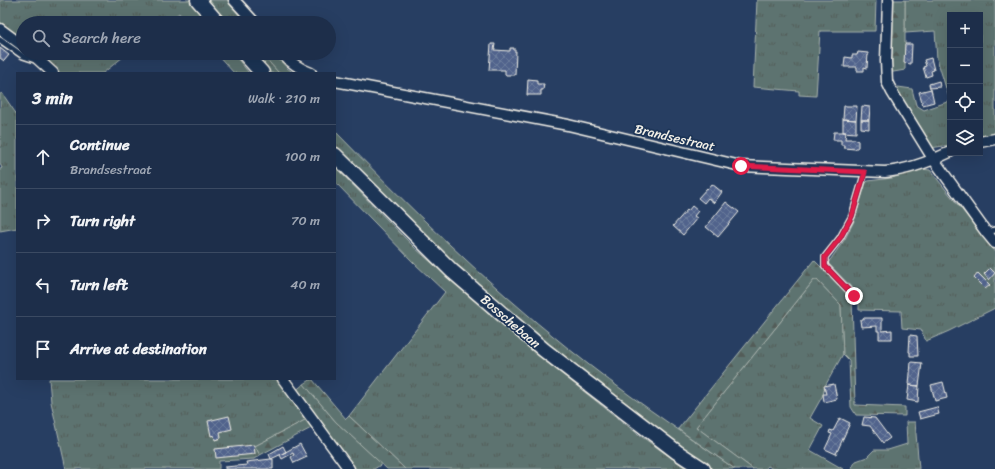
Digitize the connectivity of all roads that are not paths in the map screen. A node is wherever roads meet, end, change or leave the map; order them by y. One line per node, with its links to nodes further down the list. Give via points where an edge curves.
1 (198, 0): 4 (main road)
2 (234, 0): 5 (street)
3 (888, 0): 23 (street, via 887,82)
4 (212, 16)
5 (249, 16)
6 (0, 29): 8 (street)
7 (0, 40): 9 (lane)
8 (16, 41)
9 (16, 51)
10 (34, 60): 14 (lane)
11 (39, 60): 14 (street)
12 (250, 60): 16 (main road)
13 (289, 60): 17 (street)
14 (43, 63): 15 (street)
15 (52, 72)
16 (261, 72)
17 (308, 72)
18 (336, 81): 24 (street, Brandsestraat, via 568,125 741,166)
19 (995, 139): 20 (street)
20 (983, 141)
21 (947, 154): 23 (street, Brandsestraat)
22 (336, 156): 30 (main road, Bosschebaan, via 452,271 539,345 677,452)
23 (934, 160): 24 (street, Brandsestraat, via 902,170); 25 (street)
24 (865, 172): 27 (lane, via 852,216 840,238 825,257 825,266)
25 (990, 231): 26 (street)
26 (995, 242)
27 (854, 296)
28 (285, 380): 29 (street)
29 (349, 469)
30 (703, 469)

